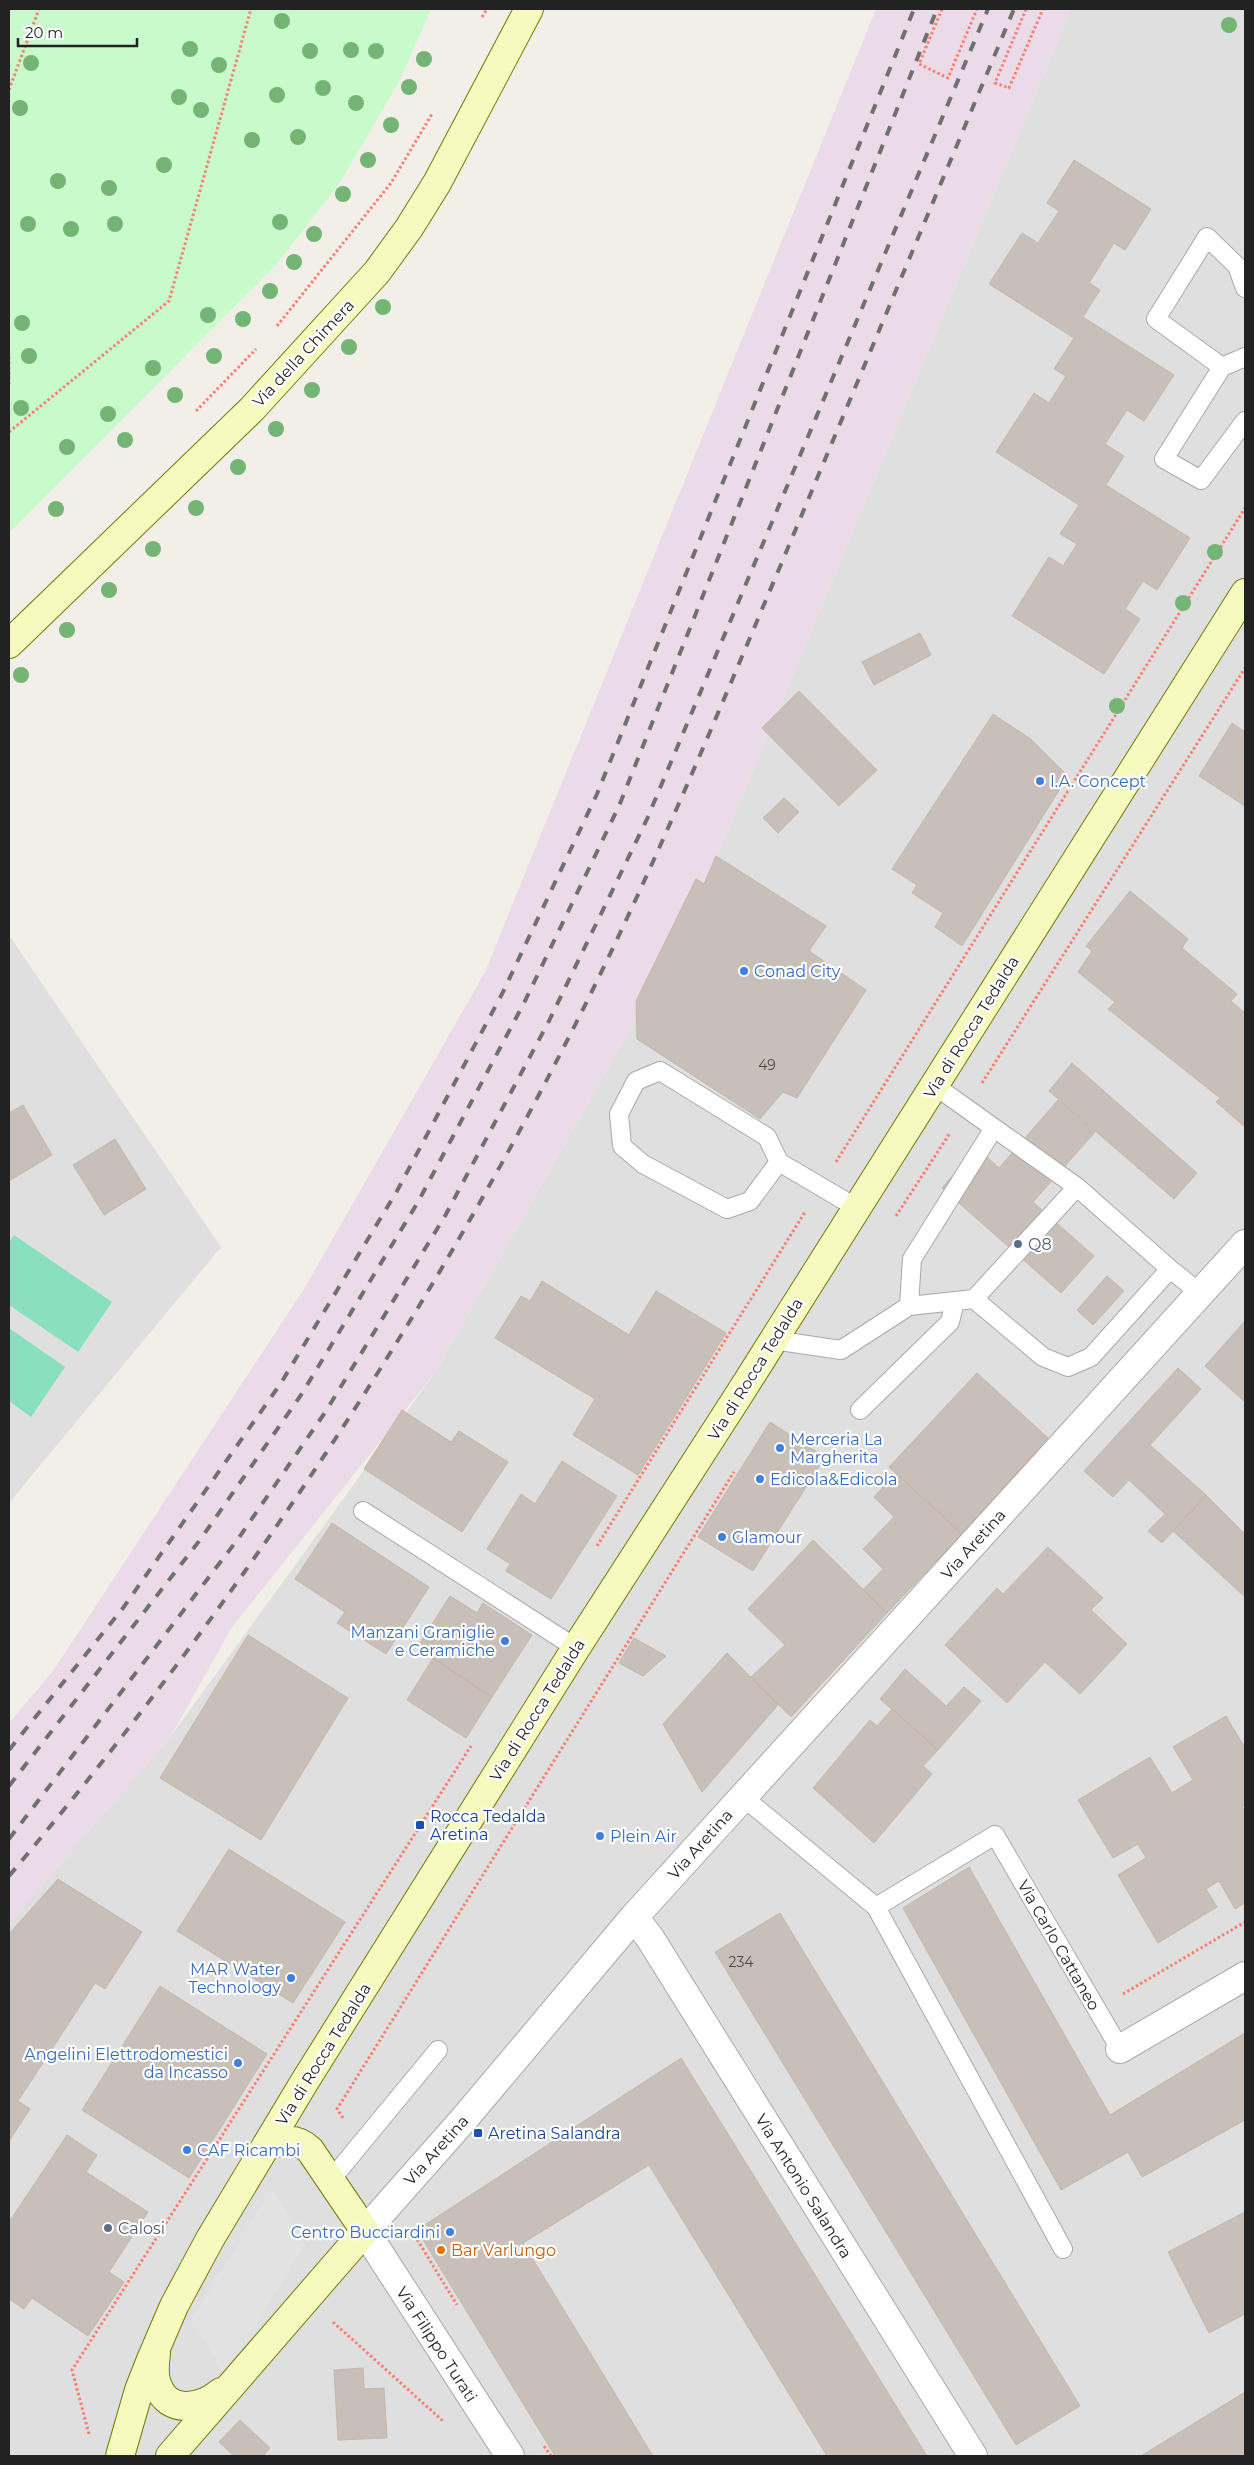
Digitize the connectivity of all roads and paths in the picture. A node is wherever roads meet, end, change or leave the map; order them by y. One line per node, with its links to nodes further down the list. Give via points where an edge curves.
1 (39, 9): 10 (path)
2 (251, 9): 21 (path, via 169,301)
3 (486, 9): 9 (path)
4 (529, 9): 24 (street, Via della Chimera, via 438,183 377,272 252,410)
5 (942, 9): 6 (path, via 919,64 948,78)
6 (977, 9)
7 (1026, 9): 8 (path, via 994,83 1009,88)
8 (1042, 9)
9 (479, 25)
10 (9, 90)
11 (435, 107): 13 (path, via 392,183)
12 (1245, 288): 17 (lane, via 1238,266 1207,238 1156,320)
13 (272, 333)
14 (258, 347): 19 (path)
15 (9, 357): 18 (path)
16 (1245, 357): 17 (lane)
17 (1222, 367): 20 (lane, via 1164,460 1201,480)
18 (9, 384)
19 (190, 418)
20 (1245, 421)
21 (9, 432)
22 (1245, 508): 30 (path)
23 (1245, 593): 26 (street, Via di Rocca Tedalda)
24 (9, 644)
25 (1245, 668): 27 (path)
26 (934, 1085): 27 (lane); 32 (street, Via di Rocca Tedalda)
27 (966, 1108): 28 (lane); 34 (path)
28 (994, 1128): 31 (lane); 40 (lane, via 912,1259)
29 (779, 1162): 29 (lane, via 766,1137 660,1071 636,1081 619,1114 622,1146 643,1164 728,1209 750,1201); 32 (lane)
30 (832, 1168)
31 (1077, 1188): 36 (lane); 38 (lane)
32 (857, 1208): 41 (street, Via di Rocca Tedalda)
33 (806, 1210): 45 (path)
34 (892, 1223)
35 (1245, 1244): 37 (street, Via Aretina)
36 (1170, 1269): 37 (lane); 38 (lane, via 1091,1357 1068,1367 1043,1357)
37 (1200, 1293): 48 (street, Via Aretina)
38 (974, 1299): 39 (lane)
39 (955, 1301): 40 (lane); 42 (lane, via 950,1322)
40 (909, 1306): 41 (lane, via 840,1350)
41 (773, 1340): 46 (street, Via di Rocca Tedalda)
42 (860, 1410)
43 (736, 1469): 56 (path, via 337,2109)
44 (364, 1511): 46 (lane)
45 (593, 1553)
46 (576, 1648): 57 (street, Via di Rocca Tedalda)
47 (472, 1743): 65 (path, via 72,2370)
48 (743, 1798): 49 (lane); 50 (street, Via Aretina)
49 (876, 1907): 54 (lane, Via Carlo Cattaneo, via 995,1835); 60 (lane)
50 (634, 1917): 59 (street, Via Aretina); 69 (street, Via Antonio Salandra)
51 (1245, 1922): 53 (path)
52 (1245, 1976): 54 (street, Via Carlo Cattaneo)
53 (1116, 1999)
54 (1120, 2049)
55 (438, 2050): 56 (lane)
56 (360, 2143): 58 (lane)
57 (266, 2146): 58 (street, Via di Rocca Tedalda, via 288,2139 302,2142); 62 (street, Via di Rocca Tedalda, via 210,2239 174,2306)
58 (330, 2181): 59 (street, Via di Rocca Tedalda)
59 (365, 2231): 63 (street, Via Aretina); 68 (street, Via Filippo Turati)
60 (1063, 2250)
61 (331, 2320): 64 (path)
62 (157, 2346): 63 (street, Via di Rocca Tedalda, via 157,2384 163,2394 179,2405 189,2407 209,2401); 66 (street, Via di Rocca Tedalda, via 139,2390)
63 (239, 2376): 67 (street, Via Aretina)
64 (450, 2427)
65 (90, 2440)
66 (120, 2456)
67 (170, 2456)
68 (510, 2456)
69 (972, 2456)

